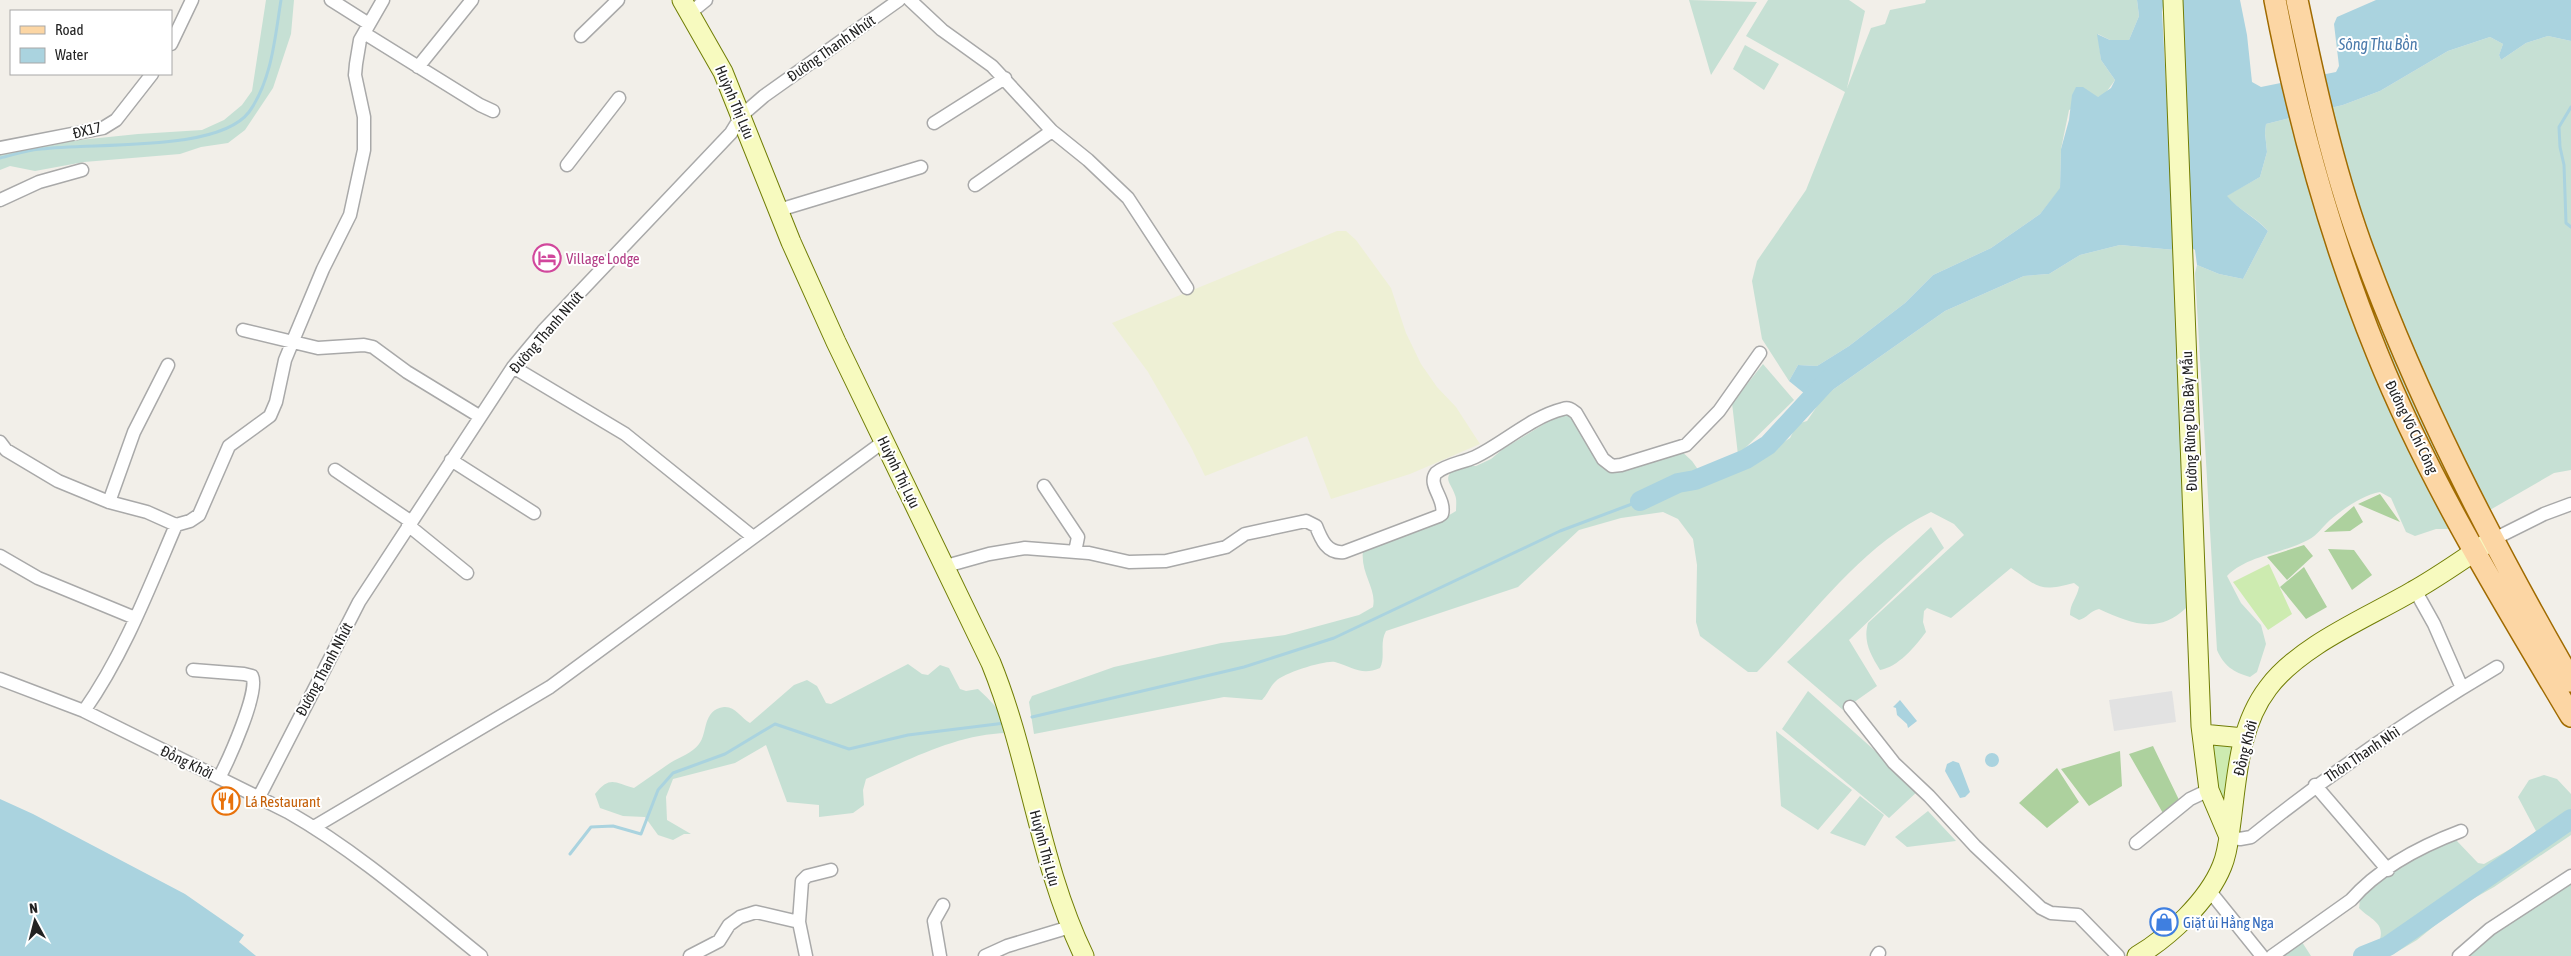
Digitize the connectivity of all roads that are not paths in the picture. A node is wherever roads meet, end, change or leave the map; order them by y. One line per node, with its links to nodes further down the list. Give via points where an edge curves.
1 (192, 0): 15 (street)
2 (331, 0): 13 (street)
3 (383, 0): 13 (street)
4 (472, 0): 16 (street)
5 (618, 0): 14 (street)
6 (706, 0): 12 (street)
7 (899, 0): 21 (street, Đường Thanh Nhứt, via 798,70)
8 (910, 0): 18 (street, via 942,30)
9 (2173, 0): 64 (street, Đường Rừng Dừa Bảy Mẫu)
10 (2276, 0): 49 (main road, Đường Võ Chí Công, via 2300,118 2337,242 2377,353 2408,424)
11 (2297, 0): 49 (main road, Đường Võ Chí Công, via 2322,113 2359,240)
12 (686, 6): 21 (street, Huỳnh Thị Lựu, via 723,72)
13 (366, 28): 16 (street); 33 (street, via 360,40 355,76 364,117 364,150 350,215)
14 (581, 36)
15 (172, 42)
16 (418, 67): 20 (street)
17 (151, 75): 24 (street, ĐX17, via 116,120 103,128)
18 (1005, 78): 22 (street); 23 (street)
19 (619, 98): 25 (street)
20 (493, 111)
21 (742, 115): 30 (street, Huỳnh Thị Lựu); 36 (street, Đường Thanh Nhứt, via 732,133 543,331)
22 (934, 123)
23 (1052, 131): 28 (street); 31 (street, via 1128,198)
24 (0, 148)
25 (568, 165)
26 (921, 167): 30 (street)
27 (82, 170): 29 (street, via 39,182)
28 (975, 185)
29 (0, 200)
30 (779, 210): 39 (street, Huỳnh Thị Lựu)
31 (1187, 288)
32 (243, 330): 33 (street)
33 (292, 342): 37 (street, via 318,348 364,344 373,347); 47 (street, via 270,416 229,446 199,515)
34 (1760, 353): 50 (street, via 1719,411 1683,447 1612,466 1604,459 1576,414 1571,409 1562,409 1474,457 1446,466 1436,473 1433,481 1444,506 1439,516 1344,552 1327,548 1316,526 1306,521 1245,534 1226,547 1166,561 1128,562)
35 (168, 365): 43 (street, via 134,432)
36 (513, 367): 37 (street, Đường Thanh Nhứt); 48 (street, via 625,434)
37 (479, 416): 40 (street, Đường Thanh Nhứt)
38 (0, 442): 43 (street, via 6,450 58,481)
39 (883, 442): 48 (street); 52 (street, Huỳnh Thị Lựu)
40 (451, 460): 45 (street); 46 (street, Đường Thanh Nhứt)
41 (335, 470): 46 (street)
42 (1044, 486): 50 (street, via 1078,538)
43 (109, 502): 47 (street, via 147,512)
44 (2571, 504): 49 (street, via 2544,514)
45 (534, 513)
46 (409, 523): 53 (street); 69 (street, Đường Thanh Nhứt, via 359,602)
47 (176, 525): 55 (street)
48 (753, 537): 70 (street, via 550,686)
49 (2484, 546): 54 (street, Đồng Khởi); 59 (main road, Đường Võ Chí Công); 63 (main road, Đường Võ Chí Công)
50 (1076, 552): 52 (street, via 1012,549)
51 (0, 556): 55 (street, via 38,578)
52 (946, 566): 80 (street, Huỳnh Thị Lựu, via 1007,704 1050,871)
53 (467, 573)
54 (2415, 590): 60 (street); 65 (street, Đồng Khởi, via 2314,647 2289,666 2268,687)
55 (135, 618): 62 (street, via 102,685)
56 (2497, 667): 60 (street, Thôn Thanh Nhì)
57 (193, 670): 66 (street, via 244,674 254,680 251,699)
58 (0, 679): 62 (street, Đồng Khởi)
59 (2571, 681)
60 (2462, 688): 67 (street, Thôn Thanh Nhì)
61 (1850, 707): 87 (street, via 1894,763 2041,908 2051,913 2078,915)
62 (84, 710): 66 (street, Đồng Khởi)
63 (2571, 716)
64 (2202, 734): 65 (street); 68 (street, Đường Rừng Dừa Bảy Mẫu)
65 (2244, 738): 72 (street, Đồng Khởi)
66 (220, 778): 69 (street, Đồng Khởi)
67 (2315, 786): 72 (street, Thôn Thanh Nhì, via 2251,837); 75 (street)
68 (2209, 790): 72 (street, Đường Rừng Dừa Bảy Mẫu); 73 (street, via 2190,799)
69 (259, 796): 70 (street, Đồng Khởi)
70 (314, 827): 81 (street, Đồng Khởi, via 379,874)
71 (2461, 831): 75 (street, via 2426,844)
72 (2229, 836): 77 (street, Đồng Khởi, via 2222,867)
73 (2136, 843)
74 (831, 870): 79 (street, via 803,879)
75 (2388, 870): 90 (street)
76 (2571, 876): 91 (street, via 2490,929)
77 (2208, 889): 88 (street, Đồng Khởi, via 2170,934); 89 (street)
78 (943, 905): 84 (street, via 934,921)
79 (800, 922): 82 (street, via 756,912 729,925 719,941); 83 (street)
80 (1070, 927): 85 (street); 86 (street, Huỳnh Thị Lựu)
81 (479, 955)
82 (690, 956)
83 (806, 956)
84 (940, 956)
85 (985, 956)
86 (1084, 956)
87 (2118, 956)
88 (2137, 956)
89 (2262, 956)
90 (2272, 956)
91 (2459, 956)

